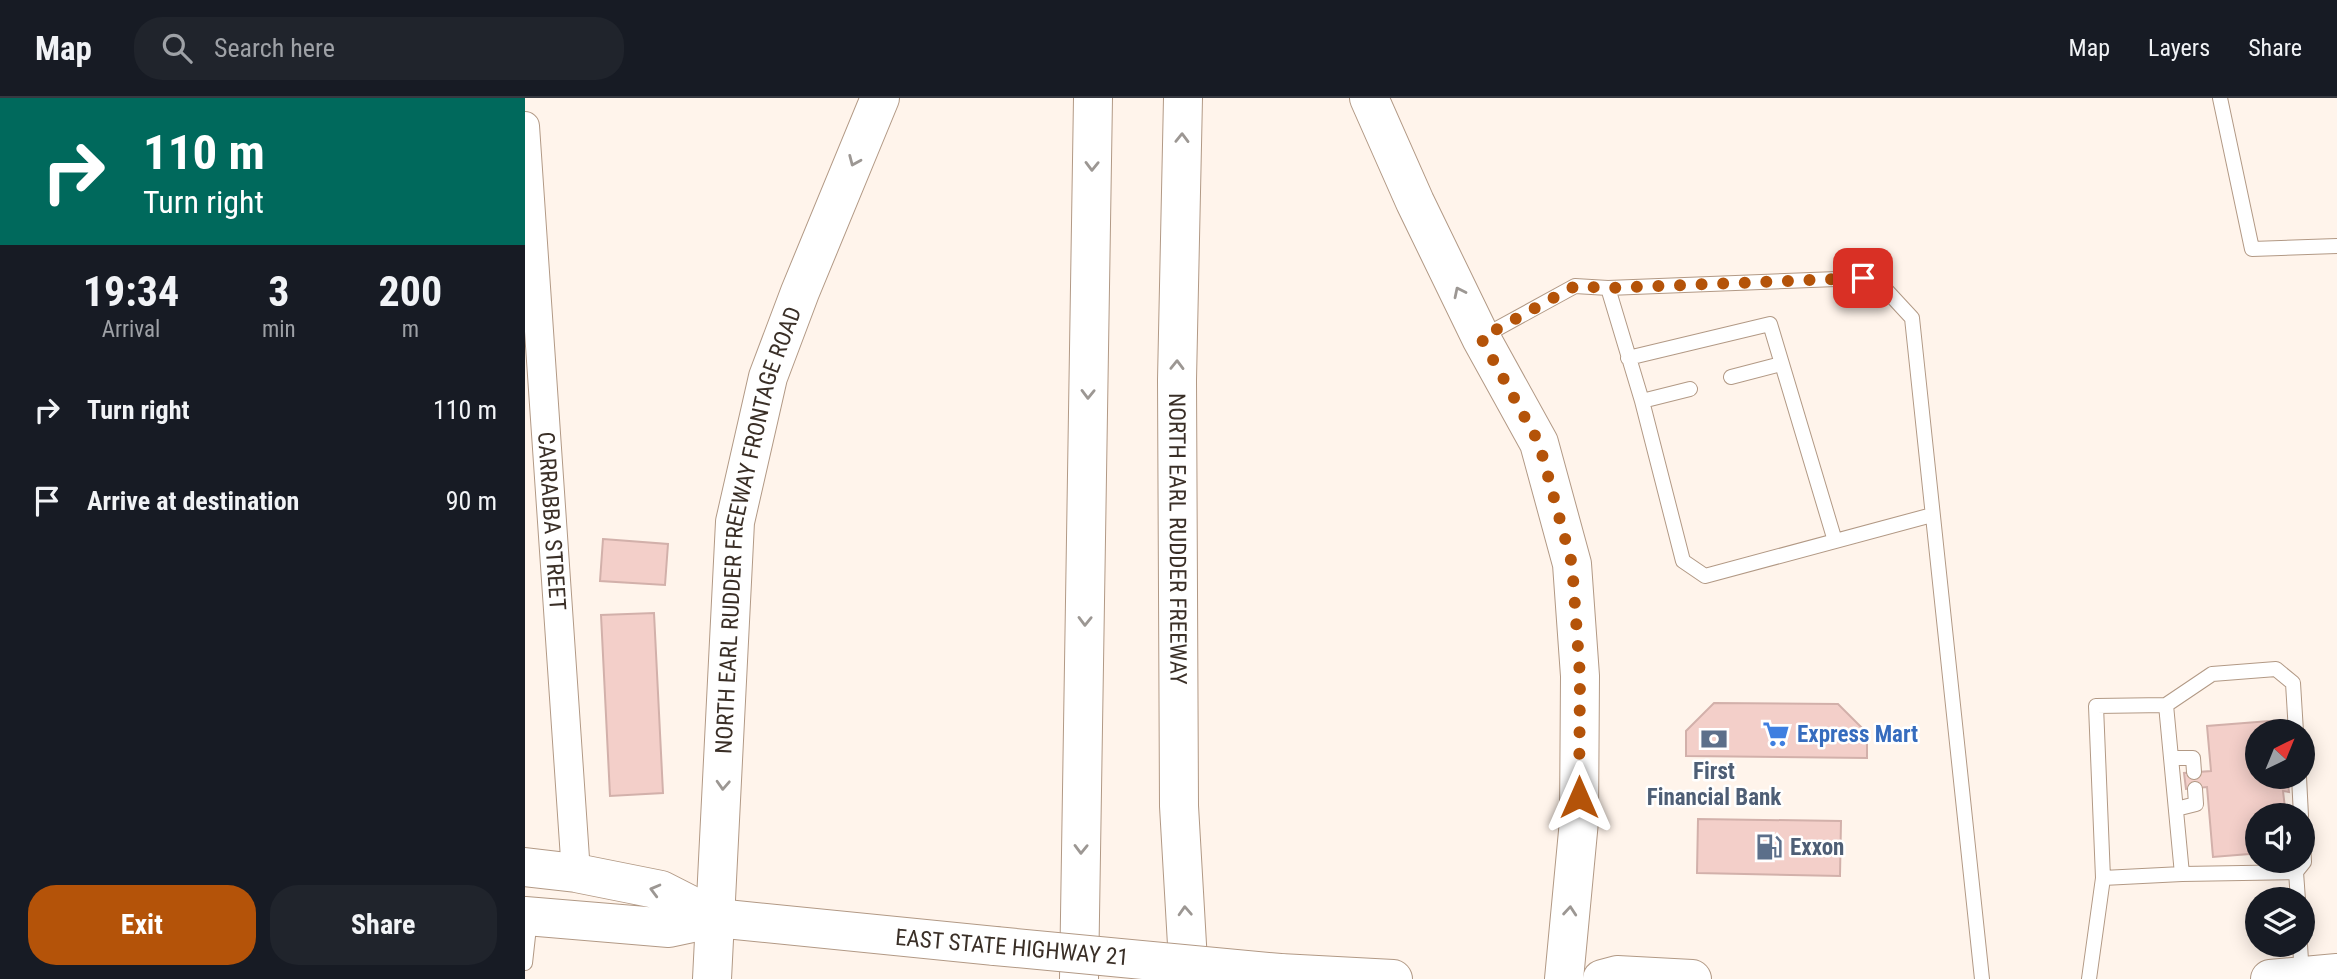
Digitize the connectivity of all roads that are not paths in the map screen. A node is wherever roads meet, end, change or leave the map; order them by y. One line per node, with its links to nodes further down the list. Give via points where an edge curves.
1 (880, 98): 29 (main road, NORTH EARL RUDDER FREEWAY FRONTAGE ROAD, one-way to 29, via 768,377 735,522)
2 (1093, 98): 32 (main road, one-way to 32)
3 (1183, 98): 33 (main road, NORTH EARL RUDDER FREEWAY, one-way to 3, via 1179,806 1177,380)
4 (1369, 98): 9 (main road, one-way to 4)
5 (2220, 98): 7 (lane, via 2252,249)
6 (525, 126): 24 (street, CARRABBA STREET)
7 (2337, 246)
8 (1608, 288): 9 (lane, via 1575,286); 10 (lane); 15 (lane, via 1863,278 1887,291 1912,318)
9 (1481, 338): 35 (main road, one-way to 9, via 1579,821 1580,676 1572,564 1539,443)
10 (1628, 358): 11 (lane, via 1770,324); 14 (lane)
11 (1781, 364): 12 (lane); 16 (lane)
12 (1731, 377)
13 (1690, 389): 14 (lane)
14 (1642, 401): 16 (lane, via 1683,561 1705,576)
15 (1932, 515): 16 (lane); 38 (lane)
16 (1835, 541)
17 (2167, 705): 18 (lane, via 2211,674 2276,669 2293,683); 19 (lane); 27 (lane, via 2096,706)
18 (2295, 719)
19 (2171, 758): 20 (lane, via 2193,758); 22 (lane)
20 (2194, 772)
21 (2195, 789): 22 (lane, via 2196,804)
22 (2176, 809): 26 (lane)
23 (525, 867): 24 (main road, EAST STATE HIGHWAY 21)
24 (576, 873): 29 (main road, EAST STATE HIGHWAY 21, one-way to 24, via 661,890)
25 (2245, 873): 26 (lane)
26 (2182, 874): 27 (lane)
27 (2103, 878): 39 (lane)
28 (528, 916): 29 (main road, EAST STATE HIGHWAY 21, via 670,928); 30 (lane)
29 (716, 918): 31 (main road, NORTH EARL RUDDER FREEWAY FRONTAGE ROAD); 34 (main road, EAST STATE HIGHWAY 21, bridge)
30 (525, 963)
31 (712, 979)
32 (1079, 979)
33 (1189, 979)
34 (1392, 979)
35 (1564, 979)
36 (1602, 979): 37 (main road, via 1617,975)
37 (1692, 979)
38 (1982, 979)
39 (2089, 979)

